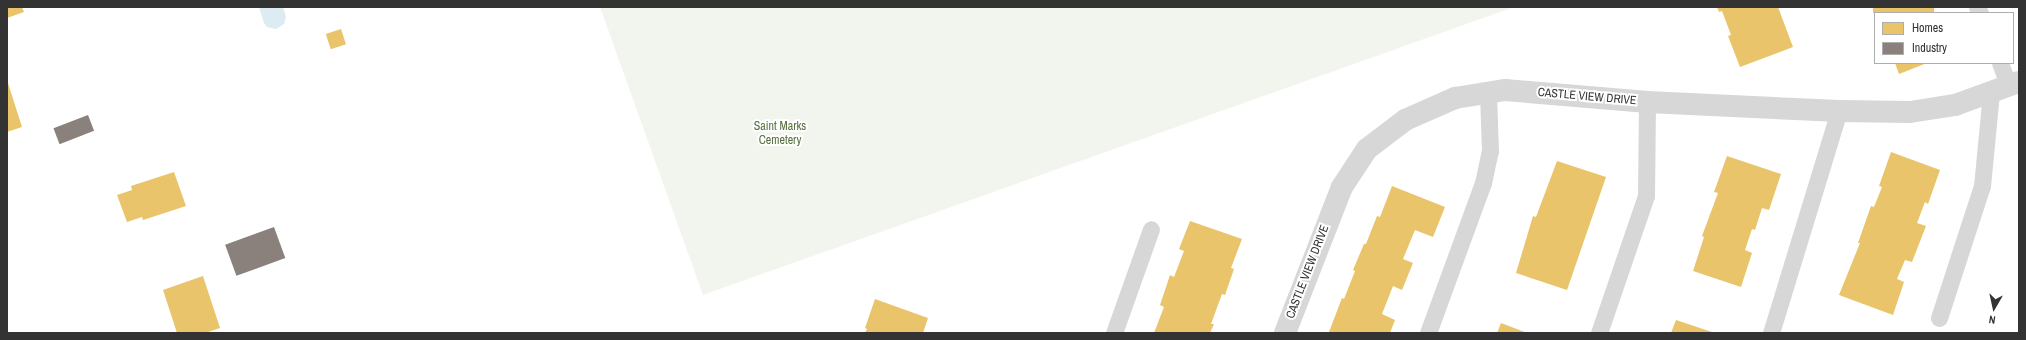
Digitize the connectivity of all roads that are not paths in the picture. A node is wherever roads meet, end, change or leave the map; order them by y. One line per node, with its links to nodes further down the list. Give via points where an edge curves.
1 (2000, 64): 2 (lane)
2 (2006, 86): 5 (street, CASTLE VIEW DRIVE, via 1955,105 1910,112); 7 (lane, via 1982,186)
3 (1488, 93): 4 (street, CASTLE VIEW DRIVE, via 1506,90); 9 (street, CASTLE VIEW DRIVE, via 1455,98 1405,120 1367,149 1342,187); 10 (lane, via 1490,151 1483,183)
4 (1647, 102): 5 (street, CASTLE VIEW DRIVE); 11 (lane, via 1646,196)
5 (1839, 111): 12 (lane)
6 (1151, 229): 8 (lane)
7 (1939, 318)
8 (1114, 333)
9 (1284, 333)
10 (1428, 333)
11 (1599, 333)
12 (1771, 333)

